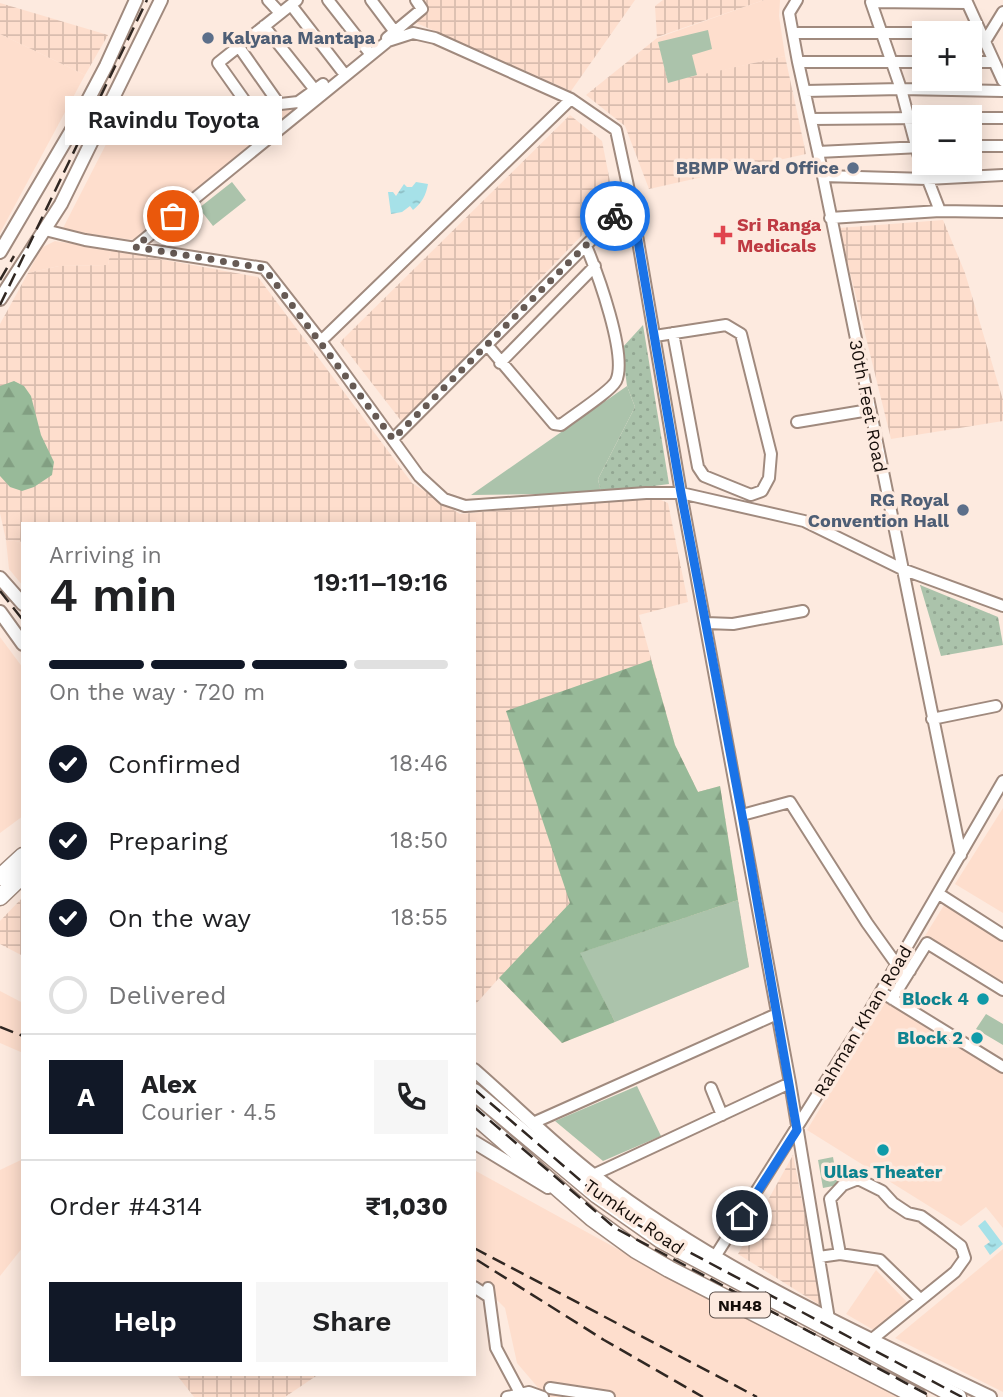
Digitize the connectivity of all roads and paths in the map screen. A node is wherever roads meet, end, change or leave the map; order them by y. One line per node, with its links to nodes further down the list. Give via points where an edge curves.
1 (136, 0): 56 (main road, via 77,121)
2 (162, 0): 53 (main road)
3 (268, 0): 11 (street)
4 (328, 0): 21 (street)
5 (371, 0): 15 (street)
6 (416, 0): 15 (street, via 422,9)
7 (797, 0): 17 (street, 30th Feet Road, via 789,13)
8 (967, 1): 12 (street); 14 (street, via 871,2)
9 (294, 2): 11 (street); 27 (street)
10 (1003, 12): 19 (street)
11 (280, 13): 13 (street)
12 (975, 21)
13 (264, 26): 20 (street); 30 (street)
14 (881, 31): 16 (street); 17 (street); 23 (street)
15 (395, 32): 21 (street)
16 (912, 32)
17 (793, 33): 22 (street, 30th Feet Road)
18 (982, 38): 19 (street)
19 (984, 43): 26 (street)
20 (239, 47): 34 (street); 34 (street, via 218,64 247,104)
21 (368, 51): 27 (street)
22 (798, 62): 23 (street); 31 (street, 30th Feet Road)
23 (892, 62): 24 (street); 29 (street)
24 (912, 62)
25 (982, 62): 26 (street)
26 (993, 62): 28 (street)
27 (342, 71): 30 (street)
28 (1003, 81)
29 (901, 89): 31 (street); 32 (street); 36 (street)
30 (315, 90): 35 (street)
31 (805, 91): 39 (street, 30th Feet Road)
32 (1003, 91)
33 (571, 99): 35 (street, via 435,38 412,33 388,41); 49 (street, via 616,130); 61 (street)
34 (279, 104): 35 (street)
35 (302, 105): 55 (street)
36 (909, 118): 39 (street); 40 (street)
37 (982, 118): 38 (street)
38 (1003, 118)
39 (811, 119): 44 (street, 30th Feet Road)
40 (912, 125)
41 (982, 146): 42 (street)
42 (1003, 146)
43 (912, 147): 44 (street)
44 (818, 152): 47 (street, 30th Feet Road)
45 (1003, 174): 48 (street)
46 (926, 175): 48 (street)
47 (823, 176): 48 (street); 52 (street, 30th Feet Road)
48 (927, 179): 50 (street)
49 (631, 200): 54 (street); 60 (street)
50 (940, 211): 51 (street); 52 (street)
51 (1003, 212)
52 (830, 218): 64 (street, 30th Feet Road)
53 (45, 230): 55 (street); 58 (main road)
54 (586, 246): 57 (street); 62 (street)
55 (135, 247): 61 (street, via 264,268)
56 (0, 253)
57 (595, 266): 63 (street); 63 (street, via 619,350 615,384 561,425 554,424)
58 (0, 299)
59 (673, 333): 60 (street); 67 (street, via 696,463); 67 (street, via 726,325 741,334 771,454 769,478 762,491 751,495)
60 (655, 336): 68 (street)
61 (321, 341): 66 (street)
62 (487, 345): 63 (street); 66 (street)
63 (500, 363)
64 (869, 410): 65 (street); 70 (street, 30th Feet Road)
65 (797, 422)
66 (393, 439): 68 (street, via 419,476 444,499 465,506)
67 (704, 476): 69 (street)
68 (681, 493): 69 (street); 76 (street)
69 (701, 497): 70 (street, via 804,521)
70 (902, 569): 73 (street); 79 (street, 30th Feet Road)
71 (0, 578): 72 (main road)
72 (21, 602)
73 (1003, 606)
74 (803, 611): 76 (street, via 733,624)
75 (0, 612): 77 (main road)
76 (706, 623): 81 (street)
77 (21, 641)
78 (996, 706): 79 (street)
79 (932, 719): 83 (street, 30th Feet Road)
80 (1003, 781): 83 (street, Rahman Khan Road)
81 (742, 815): 91 (street, via 785,802 793,805); 96 (street)
82 (21, 851): 85 (highway)
83 (961, 855): 86 (street, Rahman Khan Road)
84 (21, 859): 85 (highway)
85 (10, 873): 87 (highway)
86 (939, 894): 88 (street); 89 (street, Rahman Khan Road)
87 (0, 897)
88 (1003, 934)
89 (915, 935): 90 (street); 91 (street, Rahman Khan Road)
90 (927, 943): 92 (street); 93 (street)
91 (897, 965): 92 (street); 94 (street, Rahman Khan Road)
92 (910, 971): 95 (street)
93 (1003, 990)
94 (881, 992): 95 (street); 105 (street, Rahman Khan Road)
95 (892, 999): 97 (street)
96 (777, 1014): 99 (street); 104 (street)
97 (1003, 1067)
98 (476, 1072): 104 (main road)
99 (790, 1083): 102 (street); 105 (street)
100 (711, 1088): 102 (street)
101 (476, 1094): 107 (highway, Tumkur Road / NH48)
102 (722, 1115): 108 (street)
103 (476, 1117): 109 (highway, Tumkur Road / NH48)
104 (533, 1123): 107 (main road)
105 (797, 1130): 111 (street); 112 (street, Rahman Khan Road)
106 (476, 1143): 109 (main road)
107 (574, 1167): 108 (main road); 112 (highway, Tumkur Road / NH48, via 626,1217 661,1240)
108 (593, 1175): 112 (main road)
109 (570, 1200): 121 (highway, Tumkur Road / NH48, via 612,1234 670,1269)
110 (841, 1254): 111 (street); 114 (street, via 880,1260); 114 (street, via 831,1199 843,1185 858,1179 961,1246 965,1258)
111 (819, 1257): 115 (street)
112 (713, 1261): 115 (main road); 122 (highway, Tumkur Road / NH48)
113 (476, 1288): 118 (street, via 488,1292 496,1348)
114 (920, 1299): 116 (street)
115 (829, 1319): 116 (main road)
116 (872, 1340): 123 (main road)
117 (546, 1393): 118 (street); 120 (street)
118 (522, 1394): 119 (street)
119 (507, 1397)
120 (609, 1397)
121 (918, 1397)
122 (958, 1397)
123 (990, 1397)

